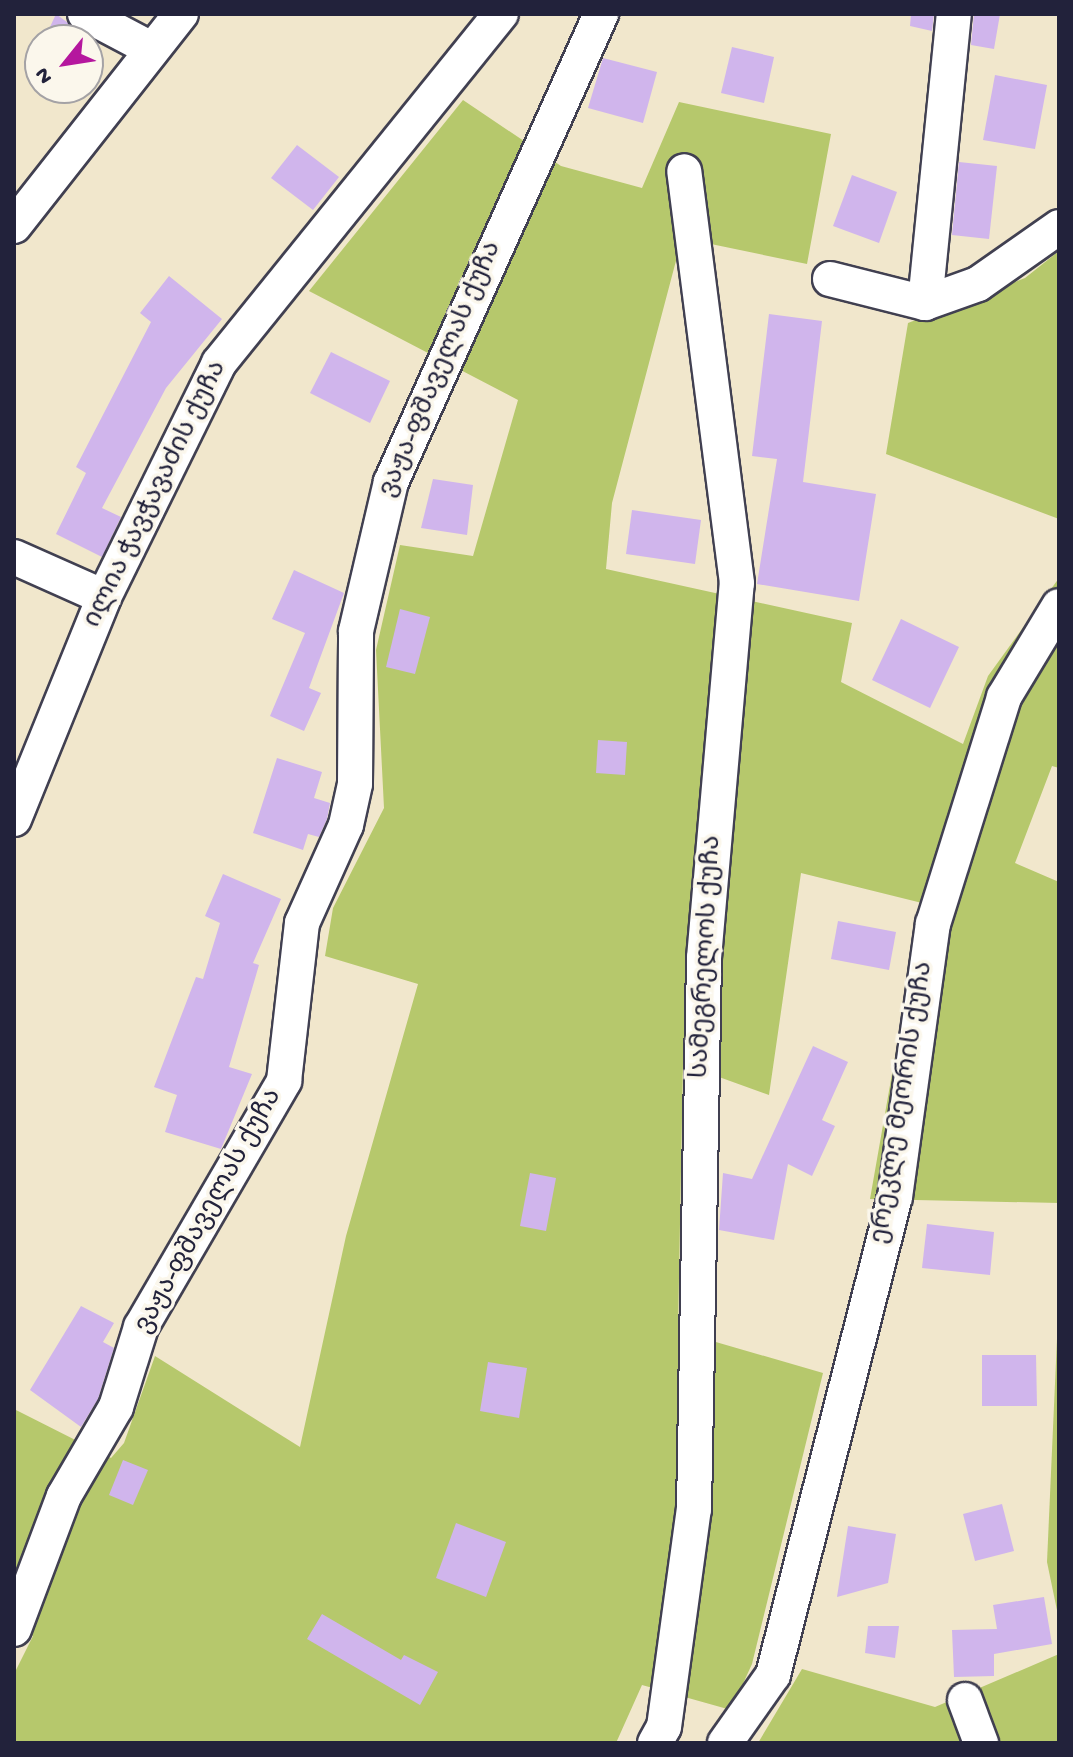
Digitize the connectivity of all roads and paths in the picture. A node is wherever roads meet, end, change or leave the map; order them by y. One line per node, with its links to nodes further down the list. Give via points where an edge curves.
1 (85, 14): 6 (street)
2 (181, 14): 6 (street)
3 (501, 14): 13 (street, ილია ჭავჭავაძის ქუჩა, via 219,363)
4 (601, 14): 16 (street, ვაჟა-ფშაველას ქუჩა, via 575,59 391,482 356,631 355,784 346,825 302,923 284,1081 141,1327 116,1407 64,1496)
5 (954, 14): 11 (street)
6 (151, 49): 8 (street)
7 (684, 171): 18 (street, სამეგრელოს ქუჩა, via 737,583 704,958 694,1509 664,1727)
8 (14, 226)
9 (1059, 227): 11 (street, via 978,284)
10 (830, 279): 11 (street)
11 (925, 303)
12 (14, 557): 13 (street)
13 (104, 597): 15 (street, ილია ჭავჭავაძის ქუჩა)
14 (1059, 606): 19 (street, ერეკლე მეორის ქუჩა, via 1004,697 933,924 895,1197 773,1675)
15 (14, 819)
16 (14, 1629)
17 (965, 1700): 20 (street)
18 (655, 1743)
19 (725, 1743)
20 (981, 1743)

